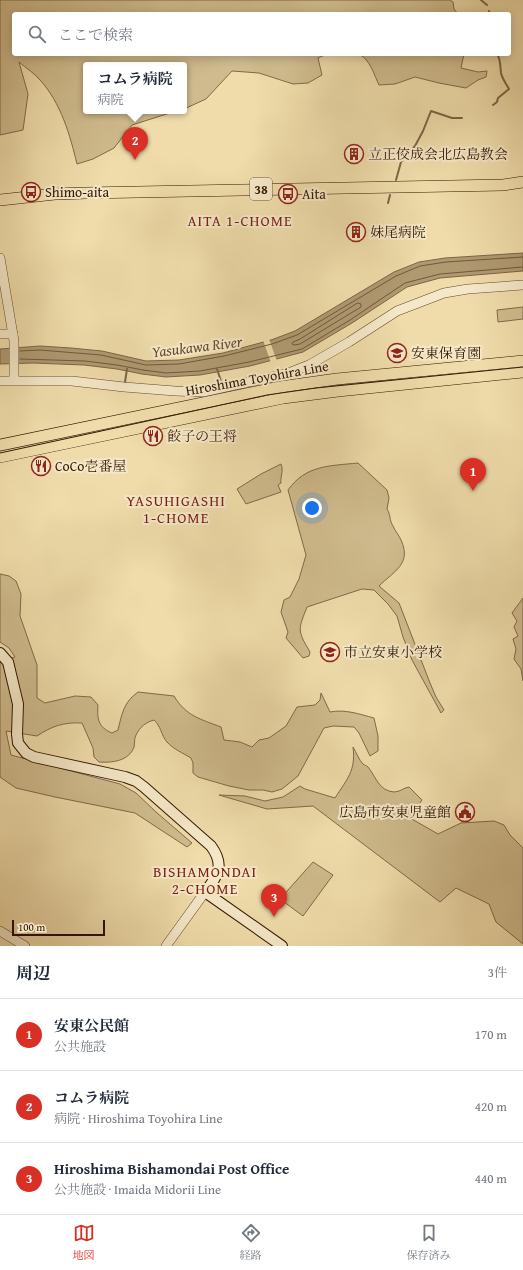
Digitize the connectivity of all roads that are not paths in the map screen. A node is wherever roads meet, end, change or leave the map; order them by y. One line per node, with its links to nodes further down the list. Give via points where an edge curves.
1 (523, 182): 2 (main road, 38, via 503,185 55,194)
2 (0, 200)
3 (0, 258): 6 (street)
4 (523, 285): 9 (street, via 444,293 398,311 309,365 286,374 203,392 175,392 72,381)
5 (0, 334): 6 (street)
6 (13, 336): 9 (street)
7 (523, 361): 11 (main road, Hiroshima Toyohira Line, via 280,387)
8 (523, 372): 12 (main road, Hiroshima Toyohira Line, via 338,390 284,398)
9 (14, 378): 10 (street)
10 (0, 381)
11 (0, 446)
12 (0, 457)
13 (0, 653): 14 (main road, via 8,662 18,704 16,734 18,743 26,753 124,777 144,787 218,854 220,864 216,878)
14 (205, 892): 17 (street); 18 (main road)
15 (0, 931): 16 (street)
16 (25, 946)
17 (166, 946)
18 (282, 946)

